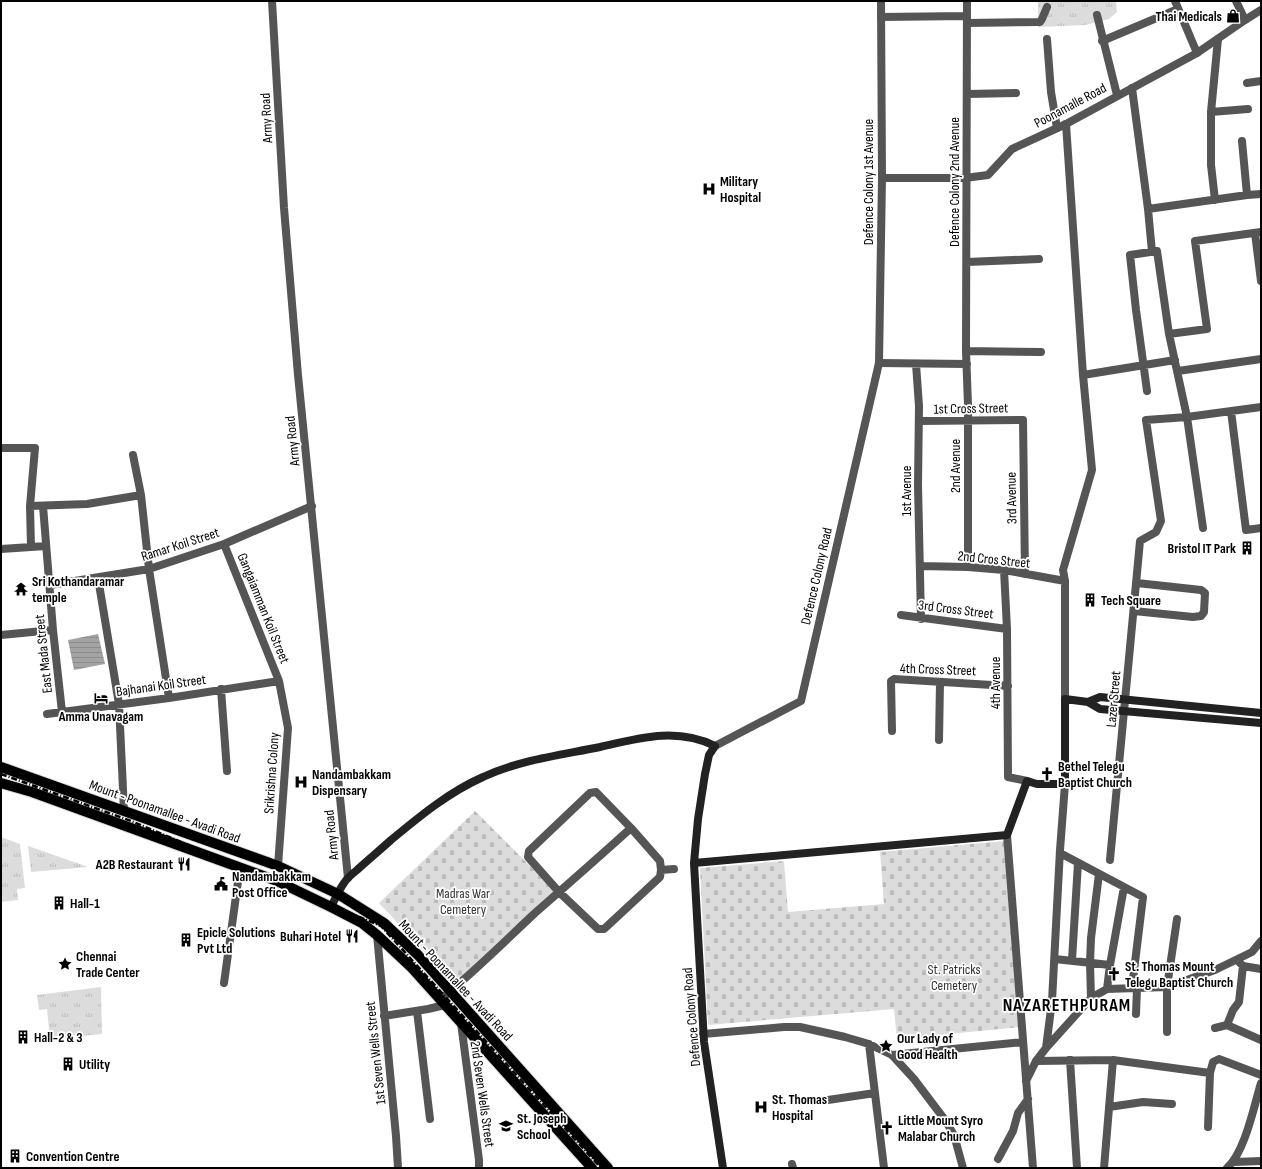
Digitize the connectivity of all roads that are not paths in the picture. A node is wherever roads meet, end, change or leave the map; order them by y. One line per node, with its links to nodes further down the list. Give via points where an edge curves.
1 (272, 1): 62 (street, Army Road, via 285,219)
2 (881, 1): 10 (street, Defence Colony 1st Avenue)
3 (967, 1): 11 (street, Defence Colony 2nd Avenue)
4 (1174, 1): 7 (street)
5 (1236, 1): 12 (street)
6 (1047, 7): 11 (street, via 1040,22)
7 (1178, 9): 15 (street); 16 (street)
8 (1261, 10): 12 (street, Poonamalle Road)
9 (1097, 15): 15 (street)
10 (881, 17): 11 (street); 28 (street, Defence Colony 1st Avenue)
11 (966, 19): 21 (street, Defence Colony 2nd Avenue)
12 (1245, 20): 14 (street, Poonamalle Road)
13 (1047, 38): 26 (street)
14 (1218, 39): 16 (street, Poonamalle Road); 24 (street)
15 (1102, 41): 22 (street)
16 (1197, 53): 19 (street, Poonamalle Road)
17 (1261, 81): 18 (street)
18 (1247, 83)
19 (1132, 88): 22 (street, Poonamalle Road); 33 (street)
20 (1016, 93): 21 (street)
21 (967, 94): 29 (street, Defence Colony 2nd Avenue)
22 (1117, 95): 25 (street, Poonamalle Road)
23 (1248, 109): 24 (street)
24 (1211, 112): 32 (street, via 1211,165)
25 (1066, 124): 26 (street, Poonamalle Road); 49 (street)
26 (1057, 128): 29 (street, Poonamalle Road, via 1012,148 988,175)
27 (1242, 141): 30 (street)
28 (882, 178): 29 (street, Poonamalle Road); 44 (street, Defence Colony 1st Avenue)
29 (965, 178): 37 (street, Defence Colony 2nd Avenue)
30 (1247, 194): 31 (street); 32 (street)
31 (1261, 194)
32 (1215, 200): 33 (street)
33 (1148, 209): 35 (street)
34 (1258, 232): 38 (street); 39 (street, via 1195,241 1206,329)
35 (1152, 252): 39 (street, via 1157,251); 47 (street, via 1130,255)
36 (1039, 259): 37 (street)
37 (967, 262): 40 (street, Defence Colony 2nd Avenue)
38 (1261, 281)
39 (1170, 334): 43 (street)
40 (966, 352): 41 (street); 46 (street, Defence Colony 2nd Avenue)
41 (1041, 352)
42 (1261, 359): 48 (street)
43 (1175, 360): 47 (street); 48 (street)
44 (879, 363): 45 (street); 100 (street, Defence Colony Road, via 801,701)
45 (916, 364): 46 (street); 55 (street, 1st Avenue)
46 (967, 364): 56 (street, 2nd Avenue)
47 (1143, 365): 49 (street); 50 (street)
48 (1178, 371): 53 (street)
49 (1083, 375): 75 (street, via 1092,470 1063,570)
50 (1147, 391)
51 (1261, 407): 52 (street)
52 (1231, 411): 53 (street); 64 (street, via 1246,530)
53 (1187, 417): 63 (street); 76 (street, Lazer Street, via 1146,420 1161,521 1156,532 1140,541)
54 (1023, 420): 56 (street, 1st Cross Street); 73 (street, 3rd Avenue)
55 (919, 421): 56 (street, 1st Cross Street); 69 (street, 1st Avenue)
56 (968, 422): 70 (street, 2nd Avenue)
57 (1, 448): 60 (street, via 35,448)
58 (133, 456): 59 (street)
59 (140, 495): 61 (street, via 87,504); 71 (street)
60 (30, 506): 61 (street); 67 (street)
61 (43, 506): 66 (street, East Mada Street)
62 (312, 506): 65 (street, Ramar Koil Street); 120 (street, Army Road)
63 (1203, 528)
64 (1261, 528)
65 (224, 544): 71 (street, Ramar Koil Street); 84 (street, Gangaiamman Koil Street)
66 (46, 546): 67 (street); 77 (street, East Mada Street)
67 (30, 547): 68 (street)
68 (1, 549)
69 (920, 566): 70 (street, 2nd Cros Street); 80 (street, 1st Avenue)
70 (968, 567): 72 (street, 2nd Cros Street)
71 (149, 570): 74 (street, Ramar Koil Street); 88 (street)
72 (1004, 570): 73 (street, 2nd Cros Street); 81 (street, 4th Avenue)
73 (1026, 574): 75 (street, 2nd Cros Street)
74 (98, 578): 77 (street, Ramar Koil Street); 92 (street)
75 (1065, 581): 89 (street)
76 (1137, 583): 78 (street, Lazer Street); 78 (street, via 1201,590 1205,593 1204,612 1201,616 1193,617)
77 (50, 585): 82 (street, East Mada Street)
78 (1134, 611): 90 (street, Lazer Street)
79 (901, 615): 80 (street, 3rd Cross Street)
80 (921, 618): 81 (street, 3rd Cross Street)
81 (1007, 629): 86 (street, 4th Avenue)
82 (53, 630): 83 (street); 94 (street, East Mada Street)
83 (1, 635)
84 (280, 681): 87 (street, Bajhanai Koil Street); 115 (street, Srikrishna Colony, via 288,728)
85 (940, 682): 86 (street, 4th Cross Street); 98 (street, 4th Cross Street, via 894,679 891,681); 99 (street)
86 (1008, 686): 103 (street, 4th Avenue, via 1008,776)
87 (221, 689): 88 (street, Bajhanai Koil Street); 102 (street)
88 (169, 698): 92 (street, Bajhanai Koil Street)
89 (1065, 699): 91 (main road); 105 (main road)
90 (1126, 700): 91 (main road, via 1100,697); 93 (street, Lazer Street); 95 (main road)
91 (1088, 702): 93 (main road, via 1100,709)
92 (119, 704): 94 (street, Bajhanai Koil Street); 106 (street)
93 (1125, 711): 97 (main road); 112 (street, Lazer Street)
94 (62, 712): 96 (street, Bajhanai Koil Street)
95 (1261, 713)
96 (47, 714)
97 (1261, 723)
98 (892, 730)
99 (939, 740)
100 (715, 746): 113 (main road, Defence Colony Road, via 709,755 705,774); 120 (main road, via 693,737 659,736 525,762 483,776 420,816)
101 (1, 767): 106 (main road, Mount - Poonamallee - Avadi Road)
102 (227, 771)
103 (1026, 781): 105 (main road, via 1037,784); 108 (main road)
104 (1, 783): 111 (main road, Mount - Poonamallee - Avadi Road)
105 (1065, 784): 110 (street)
106 (124, 811): 109 (main road, Mount - Poonamallee - Avadi Road)
107 (631, 828): 118 (street, via 660,861); 122 (street); 122 (street, via 596,792 590,793 529,850 528,857)
108 (1007, 835): 113 (main road); 151 (street)
109 (221, 846): 111 (main road); 115 (main road, Mount - Poonamallee - Avadi Road)
110 (1060, 853): 114 (street); 128 (street)
111 (216, 858): 116 (main road, Mount - Poonamallee - Avadi Road)
112 (1110, 860)
113 (694, 863): 149 (main road, Defence Colony Road)
114 (1078, 863): 119 (street); 129 (street)
115 (278, 866): 123 (main road, Mount - Poonamallee - Avadi Road)
116 (240, 867): 124 (main road, Mount - Poonamallee - Avadi Road); 135 (street)
117 (674, 869): 118 (street)
118 (661, 870): 122 (street, via 660,877 604,929 598,929)
119 (1099, 874): 121 (street); 131 (street)
120 (348, 878): 123 (main road)
121 (1124, 887): 132 (street); 137 (street, via 1143,897)
122 (559, 892): 139 (street)
123 (338, 894): 124 (main road); 139 (main road, Mount - Poonamallee - Avadi Road, via 384,923 418,955)
124 (331, 907): 126 (main road, Mount - Poonamallee - Avadi Road, via 362,923)
125 (1177, 919): 136 (street)
126 (377, 935): 141 (main road, Mount - Poonamallee - Avadi Road); 144 (street, 1st Seven Wells Street)
127 (1261, 941): 130 (street, via 1252,952)
128 (1055, 959): 129 (street); 153 (street)
129 (1072, 960): 131 (street)
130 (1236, 960): 133 (street); 136 (street)
131 (1090, 963): 132 (street); 140 (street)
132 (1110, 965): 138 (street)
133 (1243, 966): 134 (street); 146 (street, via 1239,1002)
134 (1261, 969)
135 (224, 982)
136 (1167, 986): 137 (street); 148 (street)
137 (1134, 988): 138 (street); 143 (street)
138 (1107, 989): 140 (street)
139 (450, 991): 141 (street); 176 (main road, Mount - Poonamallee - Avadi Road)
140 (1091, 998): 153 (street)
141 (443, 1002): 142 (street); 145 (main road, Mount - Poonamallee - Avadi Road)
142 (417, 1012): 144 (street); 168 (street)
143 (1136, 1014)
144 (384, 1016): 173 (street, 1st Seven Wells Street)
145 (460, 1023): 174 (street, 2nd Seven Wells Street); 175 (main road, Mount - Poonamallee - Avadi Road)
146 (1227, 1025): 147 (street); 150 (street)
147 (1215, 1028)
148 (1167, 1032)
149 (703, 1034): 152 (street, via 800,1027); 177 (main road, Defence Colony Road)
150 (1261, 1040)
151 (1023, 1042): 154 (street); 160 (street)
152 (869, 1044): 154 (street); 162 (street)
153 (1046, 1048): 157 (street)
154 (892, 1055): 179 (street, via 946,1120 954,1135)
155 (1070, 1060): 156 (street); 157 (street); 181 (street)
156 (1113, 1060): 158 (street); 167 (street)
157 (1036, 1061): 160 (street)
158 (1210, 1074): 159 (street, via 1213,1062 1219,1059); 169 (street)
159 (1261, 1075)
160 (1026, 1082): 163 (street)
161 (1261, 1083): 165 (street)
162 (875, 1093): 164 (street); 178 (street)
163 (1028, 1099): 170 (street, via 1018,1113 1013,1131); 180 (street)
164 (828, 1100)
165 (1258, 1103): 172 (street)
166 (1172, 1104): 167 (street, via 1143,1102)
167 (1109, 1107): 182 (street)
168 (430, 1119)
169 (1208, 1127)
170 (998, 1159)
171 (1261, 1161): 172 (street)
172 (1234, 1162): 183 (street)
173 (398, 1168)
174 (479, 1168)
175 (592, 1168)
176 (608, 1168)
177 (723, 1168)
178 (884, 1168)
179 (963, 1168)
180 (1033, 1168)
181 (1077, 1168)
182 (1104, 1168)
183 (1227, 1168)

